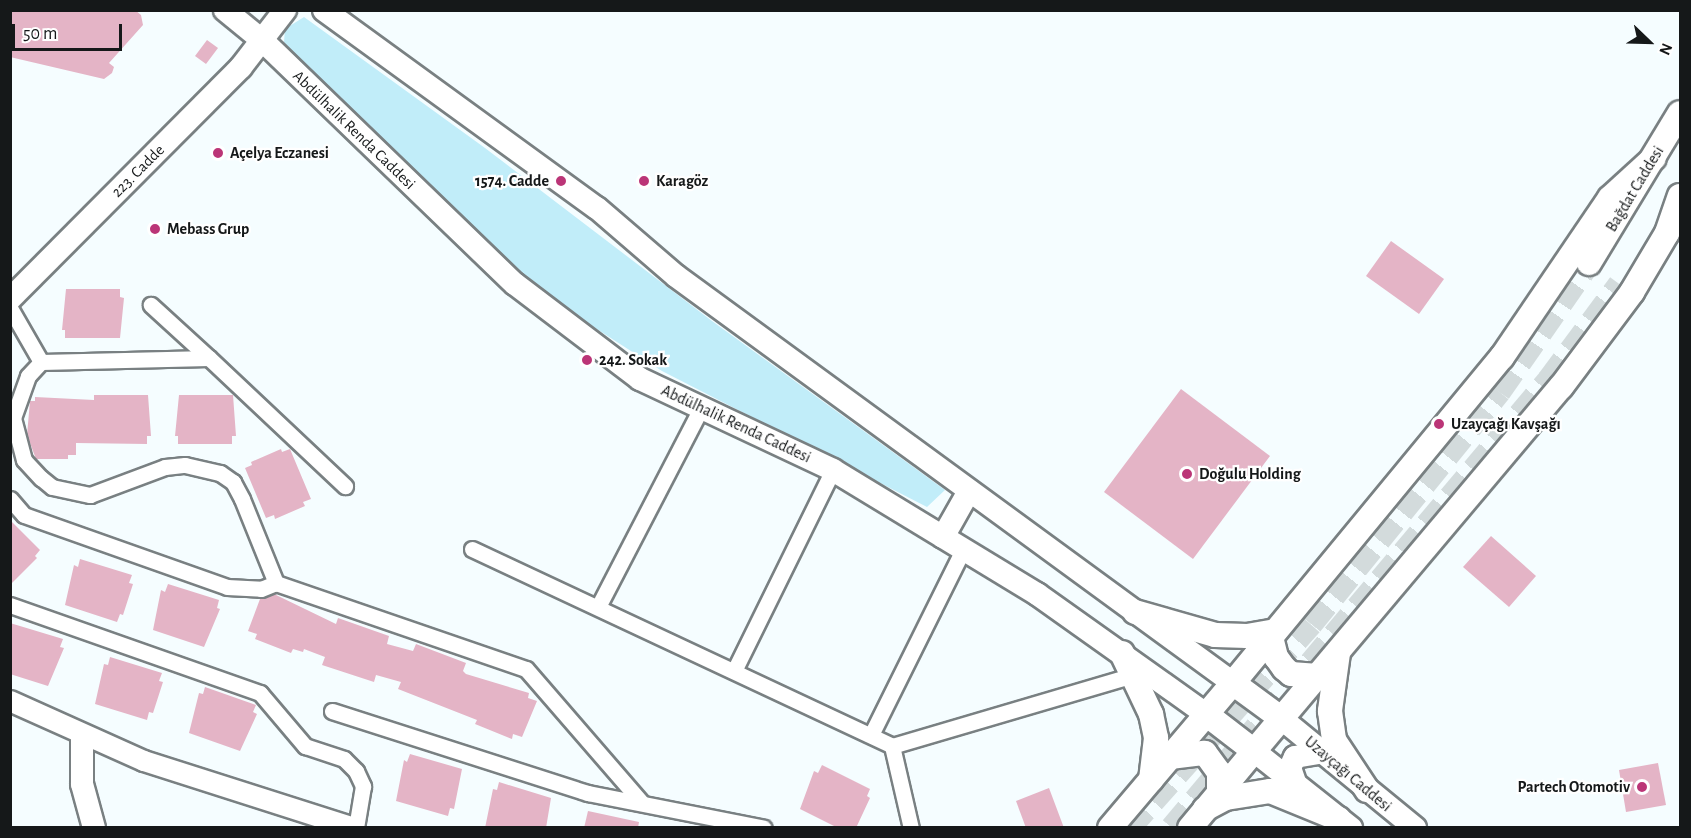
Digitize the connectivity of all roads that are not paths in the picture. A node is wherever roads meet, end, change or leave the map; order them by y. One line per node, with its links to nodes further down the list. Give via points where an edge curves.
1 (225, 10): 4 (main road, Abdülhalik Renda Caddesi)
2 (285, 10): 4 (main road, 223. Cadde)
3 (324, 10): 19 (main road, via 587,200 676,276)
4 (263, 41): 11 (main road, 223. Cadde); 16 (main road, Abdülhalik Renda Caddesi, via 515,284 640,379)
5 (1680, 113): 6 (main road, Bağdat Caddesi)
6 (1654, 158): 9 (main road, Bağdat Caddesi); 28 (main road, via 1610,198 1502,357)
7 (1680, 189): 10 (main road)
8 (1680, 196): 29 (main road, via 1667,233 1632,292 1561,387)
9 (1589, 263)
10 (1620, 284)
11 (10, 299)
12 (151, 305): 14 (street)
13 (10, 308): 15 (street)
14 (209, 358): 15 (street); 18 (street)
15 (41, 362): 24 (street, via 28,376 13,418 24,460 41,478 52,487 90,495 165,467 185,465 220,473 233,482 242,499)
16 (701, 408): 17 (main road, Abdülhalik Renda Caddesi); 26 (street)
17 (833, 470): 21 (main road, Abdülhalik Renda Caddesi); 31 (street)
18 (345, 486)
19 (969, 491): 21 (main road); 27 (main road)
20 (10, 499): 24 (street, via 24,515 227,587 261,589)
21 (944, 537): 23 (main road, Abdülhalik Renda Caddesi)
22 (472, 549): 26 (street)
23 (963, 550): 30 (main road, Abdülhalik Renda Caddesi, via 1037,594); 39 (street)
24 (276, 584): 49 (street, via 526,669)
25 (10, 605): 52 (street, via 261,693 304,746 344,759 357,771 363,786)
26 (598, 607): 31 (street)
27 (1135, 612): 28 (main road, via 1215,635); 34 (main road)
28 (1274, 634): 33 (main road, via 1276,657 1284,668 1292,674); 34 (main road)
29 (1338, 652): 33 (main road); 47 (main road, via 1330,711 1334,740)
30 (1122, 653): 32 (main road); 37 (main road, Abdülhalik Renda Caddesi)
31 (735, 671): 39 (street)
32 (1134, 675): 41 (street); 45 (main road, via 1151,714 1156,738)
33 (1318, 676): 38 (main road)
34 (1233, 683): 37 (main road); 38 (main road)
35 (10, 701): 40 (street)
36 (332, 711): 49 (street, via 588,793)
37 (1206, 714): 42 (main road); 44 (main road)
38 (1282, 719): 42 (main road); 43 (main road, Uzayçağı Caddesi)
39 (871, 735): 41 (street)
40 (82, 736): 51 (main road, via 82,784); 52 (street, via 144,761)
41 (892, 746): 54 (street)
42 (1254, 751): 46 (main road); 48 (main road)
43 (1322, 752): 46 (main road, via 1295,757 1290,768); 47 (main road, Uzayçağı Caddesi)
44 (1170, 757): 45 (main road); 48 (main road, via 1205,753 1219,772)
45 (1151, 780): 55 (main road)
46 (1296, 785): 50 (main road)
47 (1367, 790): 57 (main road, Uzayçağı Caddesi)
48 (1212, 801): 50 (main road, via 1270,791); 56 (main road)
49 (642, 803): 53 (street)
50 (1345, 823)
51 (94, 828)
52 (355, 828)
53 (764, 828)
54 (911, 828)
55 (1110, 828)
56 (1190, 828)
57 (1414, 828)

